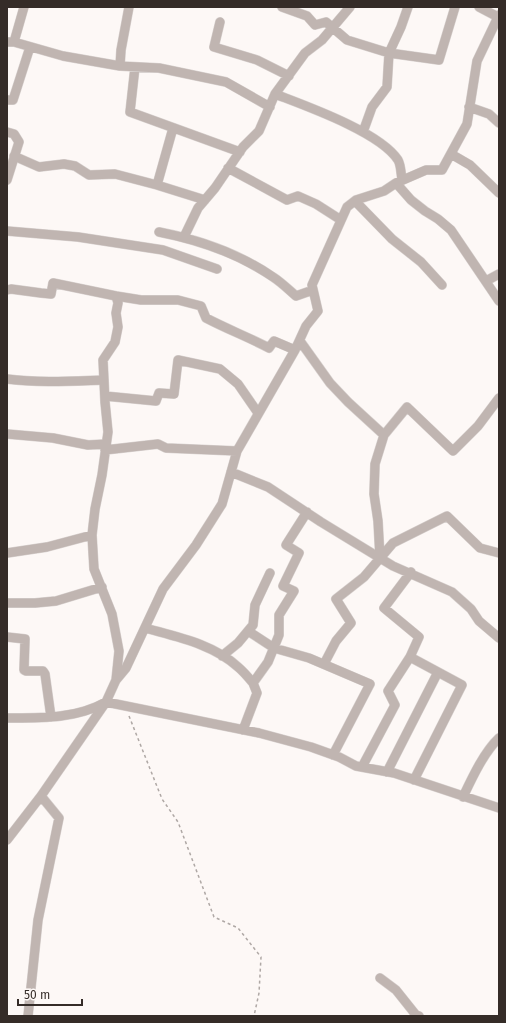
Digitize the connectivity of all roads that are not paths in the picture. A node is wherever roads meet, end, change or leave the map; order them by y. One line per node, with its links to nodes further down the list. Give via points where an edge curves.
1 (24, 7): 11 (street)
2 (129, 7): 14 (street)
3 (282, 7): 10 (street, via 307,16 315,25 326,22)
4 (350, 7): 10 (street)
5 (408, 7): 13 (street)
6 (455, 7): 13 (street, via 439,60)
7 (479, 7): 8 (street)
8 (498, 16): 19 (street, via 477,61)
9 (220, 22): 16 (street, via 214,47 257,60)
10 (333, 28): 13 (street, via 348,40); 16 (street, via 306,53)
11 (11, 42): 12 (street)
12 (30, 47): 14 (street); 18 (street, via 13,100)
13 (388, 53): 24 (street, via 387,86 372,107)
14 (120, 66): 15 (street)
15 (135, 67): 20 (street, via 159,68 226,82); 22 (street, via 130,112)
16 (289, 76): 17 (street)
17 (275, 94): 20 (street); 24 (street)
18 (7, 100)
19 (470, 106): 21 (street); 26 (street, via 466,124)
20 (270, 107): 25 (street, via 259,131)
21 (498, 121)
22 (173, 128): 25 (street); 31 (street)
23 (7, 132): 27 (street, via 14,134 19,142)
24 (363, 132): 30 (street, via 380,142 398,160)
25 (240, 152): 28 (street)
26 (451, 154): 30 (street, via 442,170 426,170); 32 (street, via 470,165)
27 (14, 156): 29 (street); 31 (street, via 39,167 64,164 75,166 90,175 114,174)
28 (228, 168): 33 (street); 35 (street, via 287,200 298,196)
29 (7, 180)
30 (399, 182): 34 (street, via 384,191); 41 (street, via 411,200 451,230)
31 (157, 185): 33 (street)
32 (499, 194)
33 (205, 200): 38 (street, via 198,208)
34 (354, 201): 35 (street, via 347,207); 42 (street, via 392,239 421,262)
35 (341, 220): 44 (street, via 312,285)
36 (7, 231): 39 (street, via 78,237 163,250)
37 (159, 232): 38 (street)
38 (184, 237): 44 (street, via 248,262 274,277 296,296)
39 (217, 269)
40 (499, 274): 41 (street)
41 (486, 281): 46 (street)
42 (442, 285)
43 (7, 290): 45 (street, via 51,294 53,283)
44 (313, 290): 47 (street, via 318,311 306,326)
45 (116, 296): 48 (street, via 141,300 178,300 201,306 206,318 220,326 269,348 274,341); 50 (street, via 118,327 115,342 103,360)
46 (499, 301)
47 (300, 341): 48 (street); 55 (street, via 330,383)
48 (295, 350): 53 (street)
49 (7, 379): 50 (street)
50 (104, 380): 51 (street)
51 (105, 396): 53 (street, via 156,401 159,393 174,394 178,360 220,369 238,384); 56 (street, via 108,432)
52 (499, 398): 55 (street, via 478,426 453,451 407,407)
53 (258, 413): 57 (street)
54 (7, 434): 56 (street, via 53,438 88,446)
55 (384, 435): 63 (street, via 375,464 374,494)
56 (106, 447): 57 (street, via 158,444 166,448); 60 (street)
57 (237, 451): 58 (street)
58 (231, 472): 59 (street, via 268,487); 68 (street, via 222,504 196,545 163,588)
59 (307, 512): 63 (street); 72 (street, via 286,545 299,553 283,586 294,591 279,615 279,635)
60 (92, 535): 61 (street, via 47,547); 66 (street, via 94,569)
61 (7, 553)
62 (499, 553): 63 (street, via 480,548 447,516 393,543)
63 (380, 558): 65 (street); 75 (street, via 364,577 336,599 351,624 336,641)
64 (270, 573): 69 (street, via 255,605 253,625)
65 (411, 573): 71 (street, via 452,592); 74 (street, via 384,608 419,638)
66 (102, 587): 67 (street, via 56,601); 77 (street, via 112,614 120,650)
67 (7, 603)
68 (145, 628): 73 (street, via 192,641); 77 (street, via 126,668)
69 (248, 631): 72 (street); 73 (street)
70 (7, 637): 80 (street, via 25,639 24,670 43,671 45,674)
71 (499, 638)
72 (274, 648): 75 (street); 78 (street, via 268,662)
73 (222, 656): 78 (street, via 238,666)
74 (410, 657): 76 (street); 85 (street, via 388,691 395,705)
75 (324, 664): 84 (street, via 370,684)
76 (438, 672): 86 (street); 87 (street, via 462,685)
77 (116, 680): 79 (street)
78 (253, 683): 82 (street, via 257,693)
79 (106, 702): 80 (street, via 82,713); 82 (street); 88 (street)
80 (51, 717): 81 (street)
81 (7, 718)
82 (243, 730): 84 (street)
83 (499, 738): 89 (street, via 493,743 472,777)
84 (333, 755): 85 (street)
85 (362, 767): 86 (street)
86 (387, 772): 87 (street)
87 (414, 780): 89 (street)
88 (40, 796): 91 (street); 93 (street, via 59,818 38,920)
89 (463, 797): 90 (street)
90 (499, 808)
91 (7, 840)
92 (380, 978): 94 (street, via 396,990)
93 (28, 1016)
94 (419, 1016)

